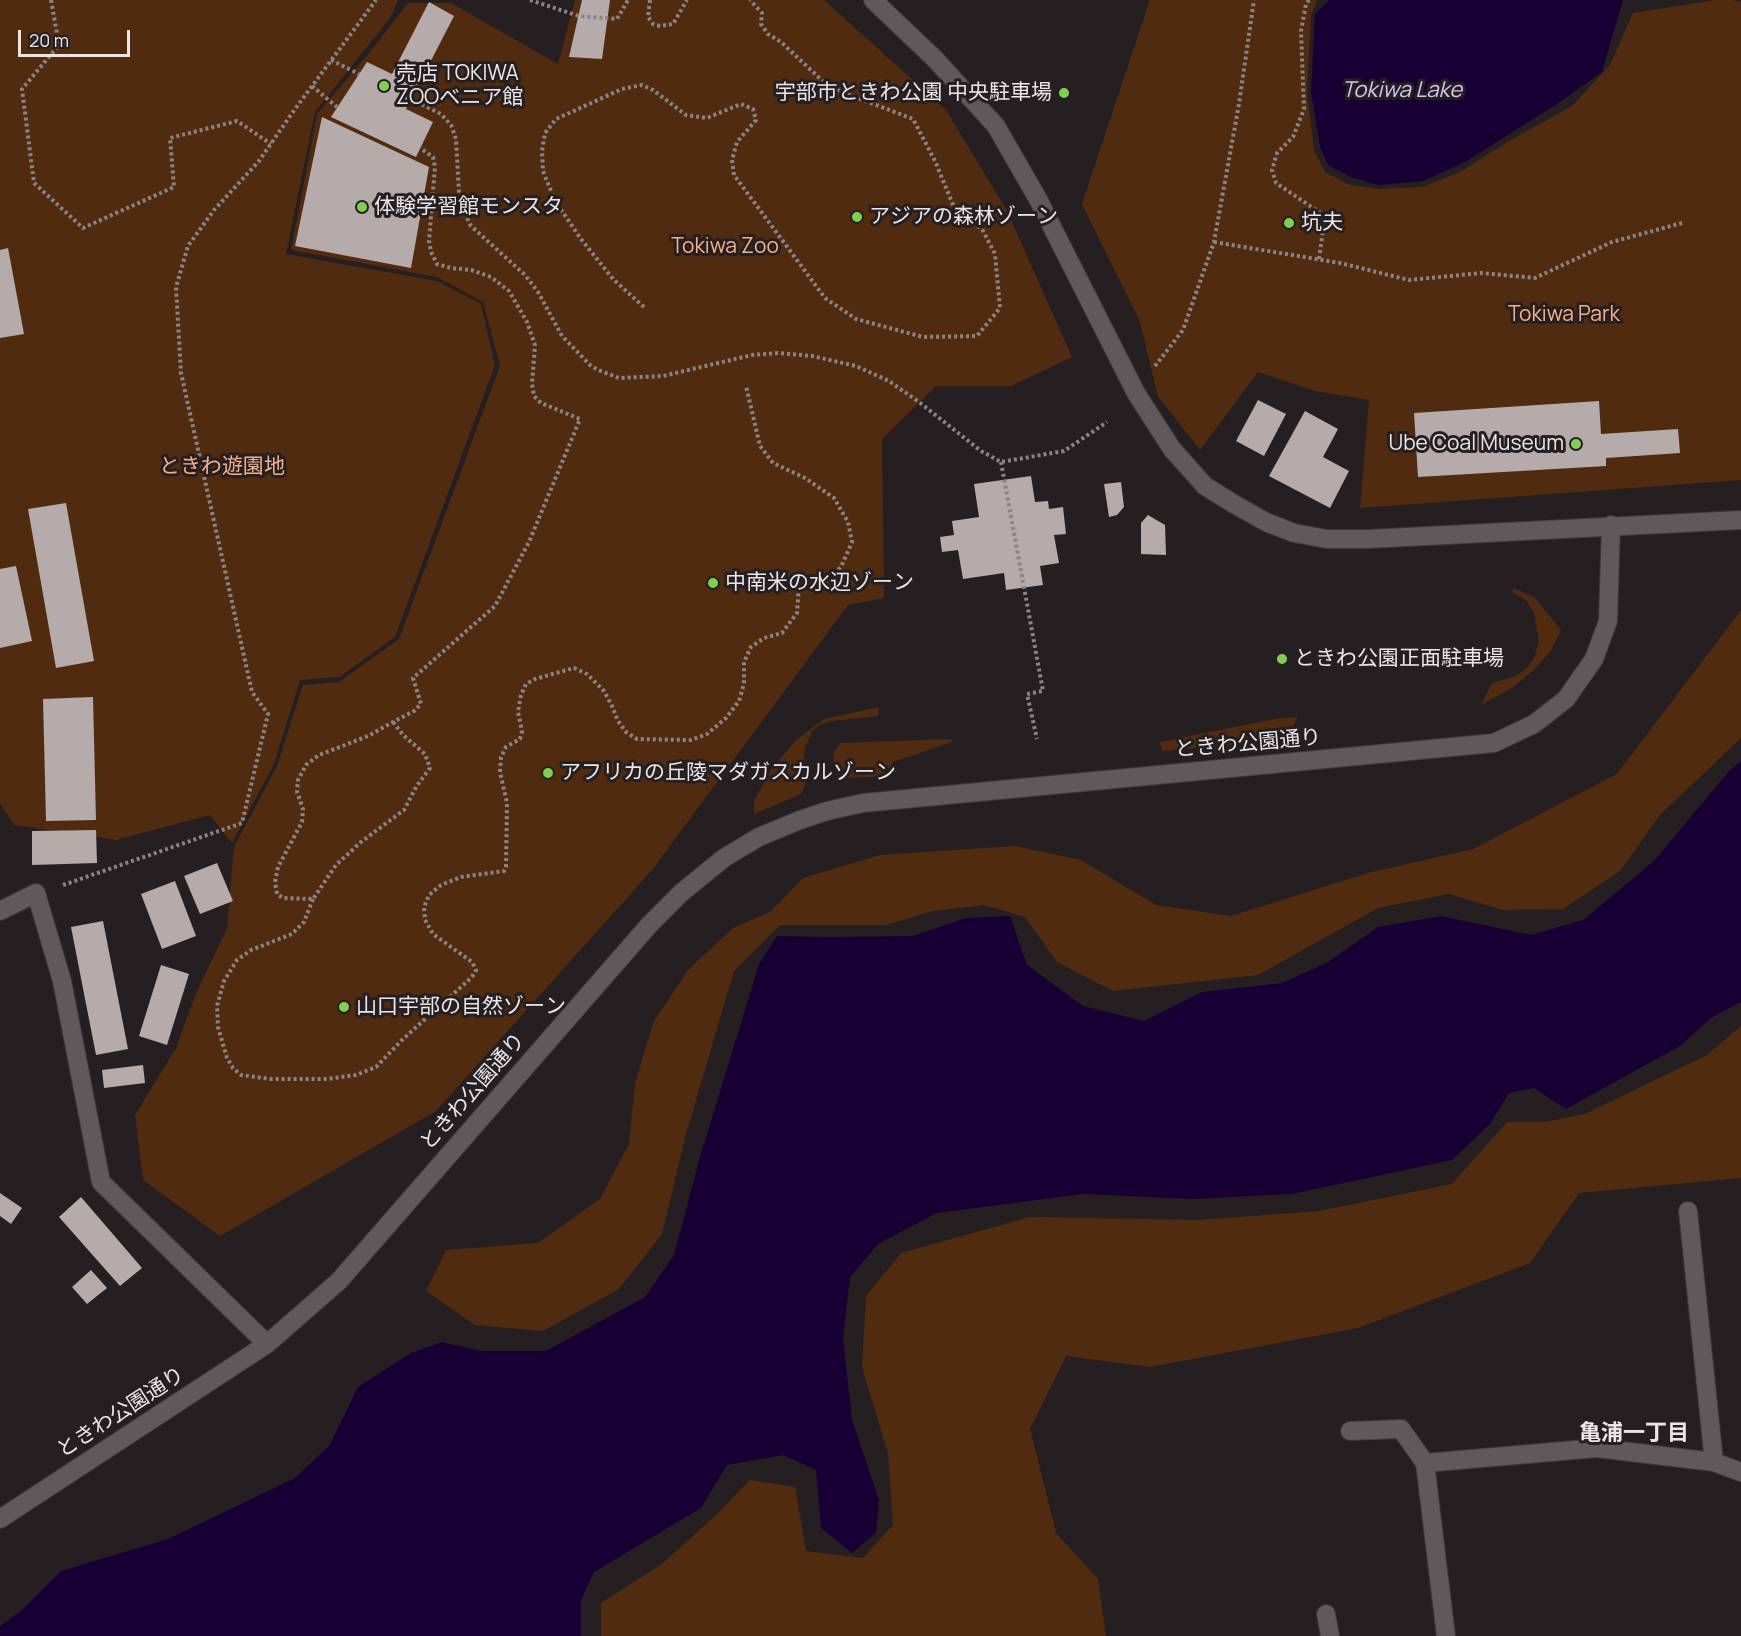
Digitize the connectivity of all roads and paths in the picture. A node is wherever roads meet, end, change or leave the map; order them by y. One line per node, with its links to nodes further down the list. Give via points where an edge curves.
1 (51, 0): 16 (path, via 59,45 22,89 34,183 83,228 174,187 170,138 237,121)
2 (376, 0): 11 (path)
3 (530, 0): 4 (path, via 579,16 617,19)
4 (628, 0)
5 (650, 0): 6 (path, via 648,17 660,26 673,24)
6 (687, 0)
7 (750, 0): 21 (path, via 762,13 761,24 768,34 828,87 913,119 956,212 982,229 995,254 1000,308 976,336 922,337 855,319 825,298 735,175 732,160 736,142 756,120 753,109 741,104 708,118 686,115 642,86 622,89 556,119 545,133 542,151 543,171 555,201 614,279)
8 (873, 0): 27 (street, via 935,59 996,126 1039,201 1136,393 1172,449 1204,486 1266,522 1294,533 1327,539)
9 (1254, 0): 19 (path)
10 (1309, 0): 20 (path, via 1301,31 1304,109 1293,136 1277,153 1272,170 1276,183 1325,216)
11 (332, 60): 12 (path); 13 (path)
12 (360, 74)
13 (312, 86): 15 (path); 16 (path)
14 (411, 99): 25 (path, via 441,114 451,125 456,139 459,193 471,226 525,275 562,336 590,365 619,378 663,376 752,355 778,353 855,366 889,381)
15 (337, 107)
16 (271, 144): 30 (path, via 188,246 176,287 181,373 252,692 268,714 242,823)
17 (420, 148): 28 (path, via 433,157 435,167 429,241 437,264 491,277 508,291 527,322 535,345 534,396 541,403 580,419 529,542 495,606 413,678 421,704)
18 (1682, 223): 20 (path, via 1612,242 1535,278 1481,273 1409,280)
19 (1214, 242): 20 (path); 22 (path, via 1183,330)
20 (1319, 259)
21 (644, 307)
22 (1150, 371)
23 (746, 387): 31 (path, via 760,446 773,462 834,498 848,522 852,542 842,567 827,581 799,586 797,613 782,633 751,647 744,662 739,701 726,718 707,734 691,740 637,739 626,732 604,691 587,674 574,668 526,684 518,712 520,739 507,747 501,757 507,803 507,867 504,871 461,877 441,885 429,895 424,907 425,920 433,934 472,962 476,970 472,977 376,1067 327,1080 271,1080 241,1075 227,1058 218,1026 217,1006 224,981 237,960 251,950 292,934 304,922)
24 (1107, 422): 25 (path, via 1064,451)
25 (1001, 462): 29 (path, via 1043,691 1027,694)
26 (1741, 520): 27 (street)
27 (1611, 525): 34 (street, ときわ公園通り, via 1608,621 1594,659 1566,699 1534,724 1494,743 863,803 800,820 732,853 681,892 650,924 339,1281)
28 (393, 722): 31 (path, via 425,754 430,768 404,810 336,865); 31 (path, via 320,755 306,765 298,780 302,822 278,867 275,882 277,894 283,898)
29 (1037, 739)
30 (36, 893): 32 (street); 34 (street, via 62,981 101,1182)
31 (313, 899)
32 (0, 911)
33 (1688, 1211): 36 (street)
34 (267, 1344): 39 (street, ときわ公園通り)
35 (1350, 1431): 37 (street, via 1401,1429)
36 (1714, 1462): 37 (street, via 1597,1448); 38 (street)
37 (1425, 1463): 42 (street)
38 (1741, 1472)
39 (0, 1519)
40 (1326, 1614): 41 (street)
41 (1330, 1636)
42 (1446, 1636)

